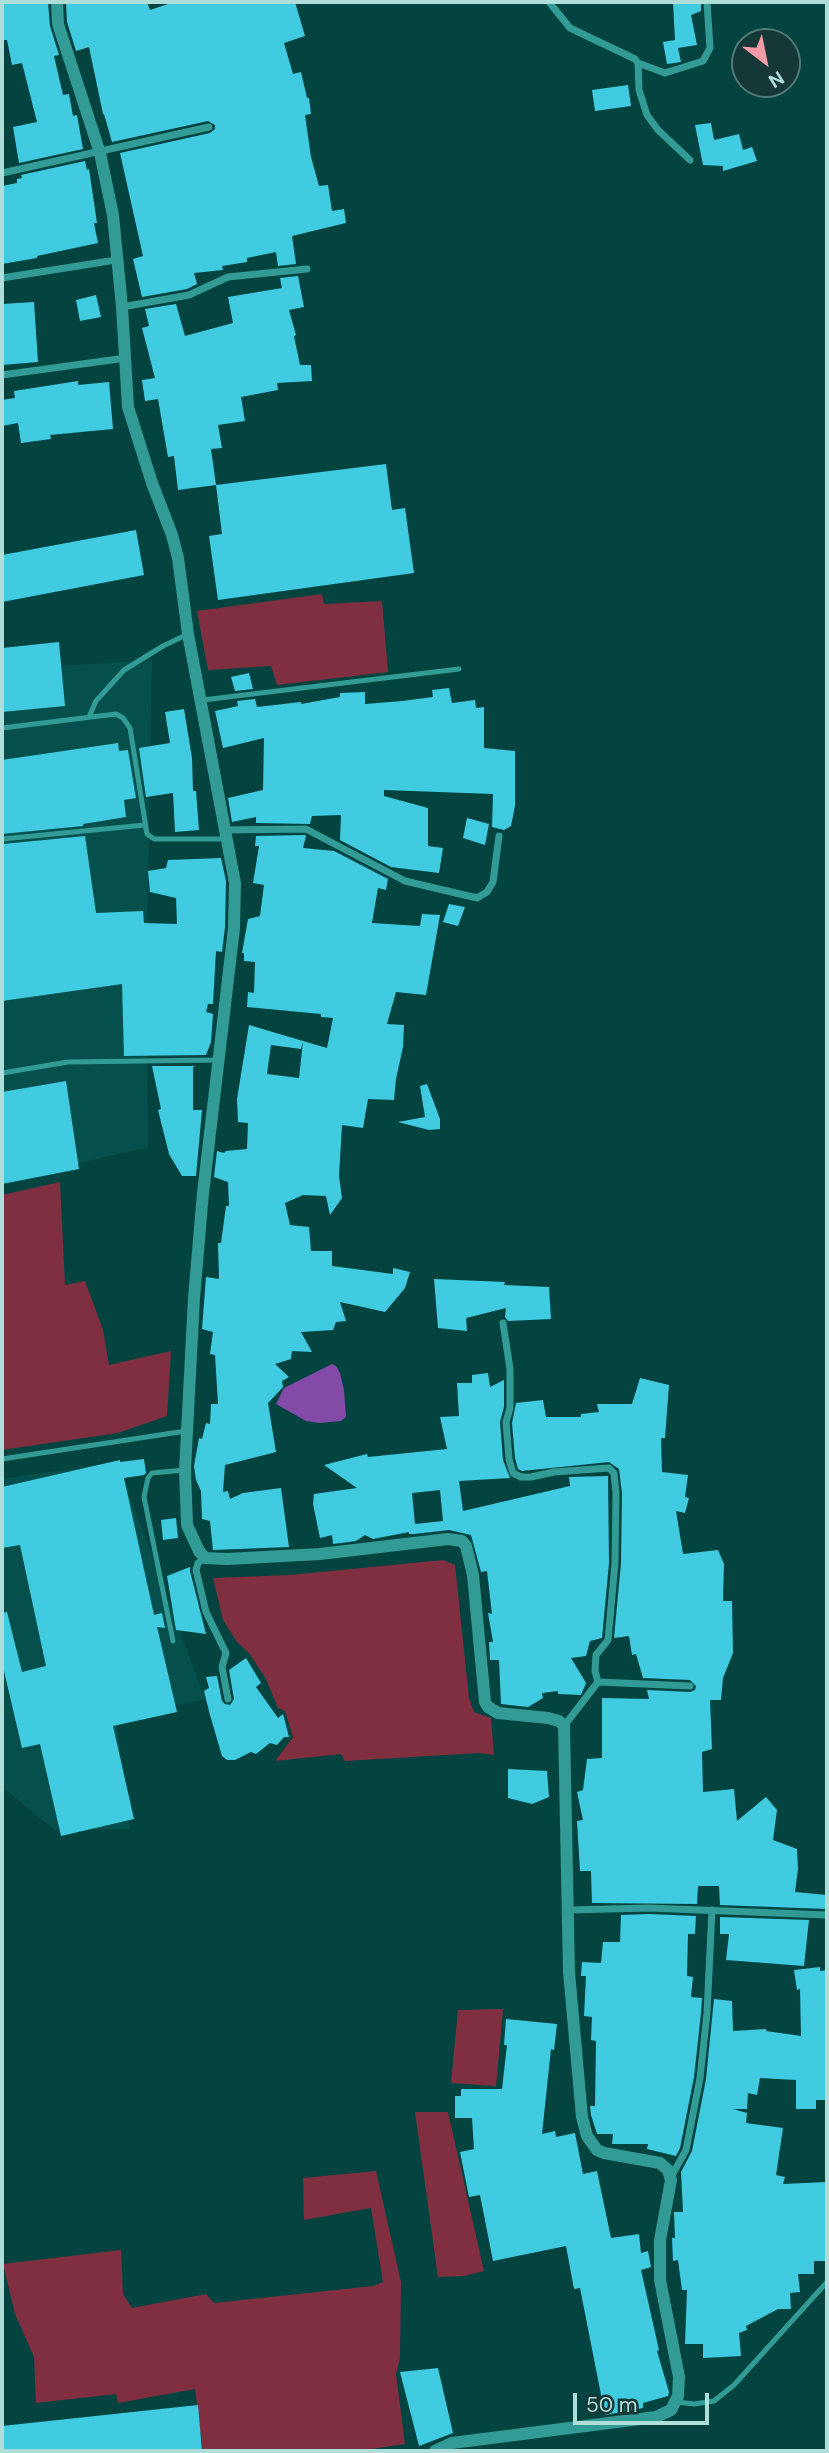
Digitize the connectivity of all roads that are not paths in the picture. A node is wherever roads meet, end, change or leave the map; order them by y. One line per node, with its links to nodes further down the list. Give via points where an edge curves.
1 (57, 2): 6 (street, via 58,24)
2 (549, 2): 4 (street, via 570,28)
3 (707, 2): 4 (street, via 710,48 703,61 665,73)
4 (638, 63): 7 (street, via 639,90 647,115)
5 (209, 127): 6 (street)
6 (100, 153): 8 (street); 9 (street, via 113,215)
7 (690, 160)
8 (2, 173)
9 (116, 260): 11 (street); 12 (street)
10 (307, 269): 12 (street, via 228,277 189,295)
11 (2, 278)
12 (122, 307): 13 (street)
13 (126, 358): 14 (street); 15 (street, via 128,407 172,535)
14 (2, 375)
15 (188, 634): 17 (street); 18 (lane, via 124,670 96,701)
16 (458, 669): 17 (lane)
17 (200, 700): 21 (street)
18 (89, 717): 19 (lane); 20 (lane, via 116,715 127,722)
19 (2, 728)
20 (145, 825): 21 (lane, via 154,839); 23 (lane)
21 (224, 835): 22 (street, via 306,829 405,881 477,898 493,882); 24 (street, via 234,883 234,928)
22 (499, 836)
23 (2, 839)
24 (219, 1060): 25 (lane, via 68,1062); 27 (street, via 194,1298)
25 (2, 1073)
26 (503, 1323): 32 (street, via 510,1370 506,1422 513,1473 531,1477 609,1468 614,1473 615,1563 608,1640 596,1655)
27 (189, 1431): 28 (lane); 29 (street)
28 (2, 1459)
29 (185, 1470): 30 (street, via 187,1525); 31 (lane, via 152,1473 144,1497)
30 (205, 1558): 34 (street, via 196,1570 206,1612 226,1653 222,1667); 35 (street, via 320,1554 462,1541 470,1553 485,1702 498,1713 559,1720)
31 (173, 1641)
32 (598, 1682): 33 (street); 35 (street)
33 (690, 1686)
34 (228, 1699)
35 (564, 1726): 36 (street)
36 (569, 1910): 37 (street); 39 (street, via 569,1972 587,2136 597,2150 660,2163)
37 (712, 1910): 38 (street); 39 (street, via 699,2078 687,2150)
38 (827, 1916)
39 (670, 2177): 41 (street, via 660,2240 660,2280 678,2371)
40 (827, 2282): 41 (lane, via 734,2385 714,2400)
41 (677, 2402): 42 (street, via 667,2414 656,2417 452,2443)
42 (435, 2451)

